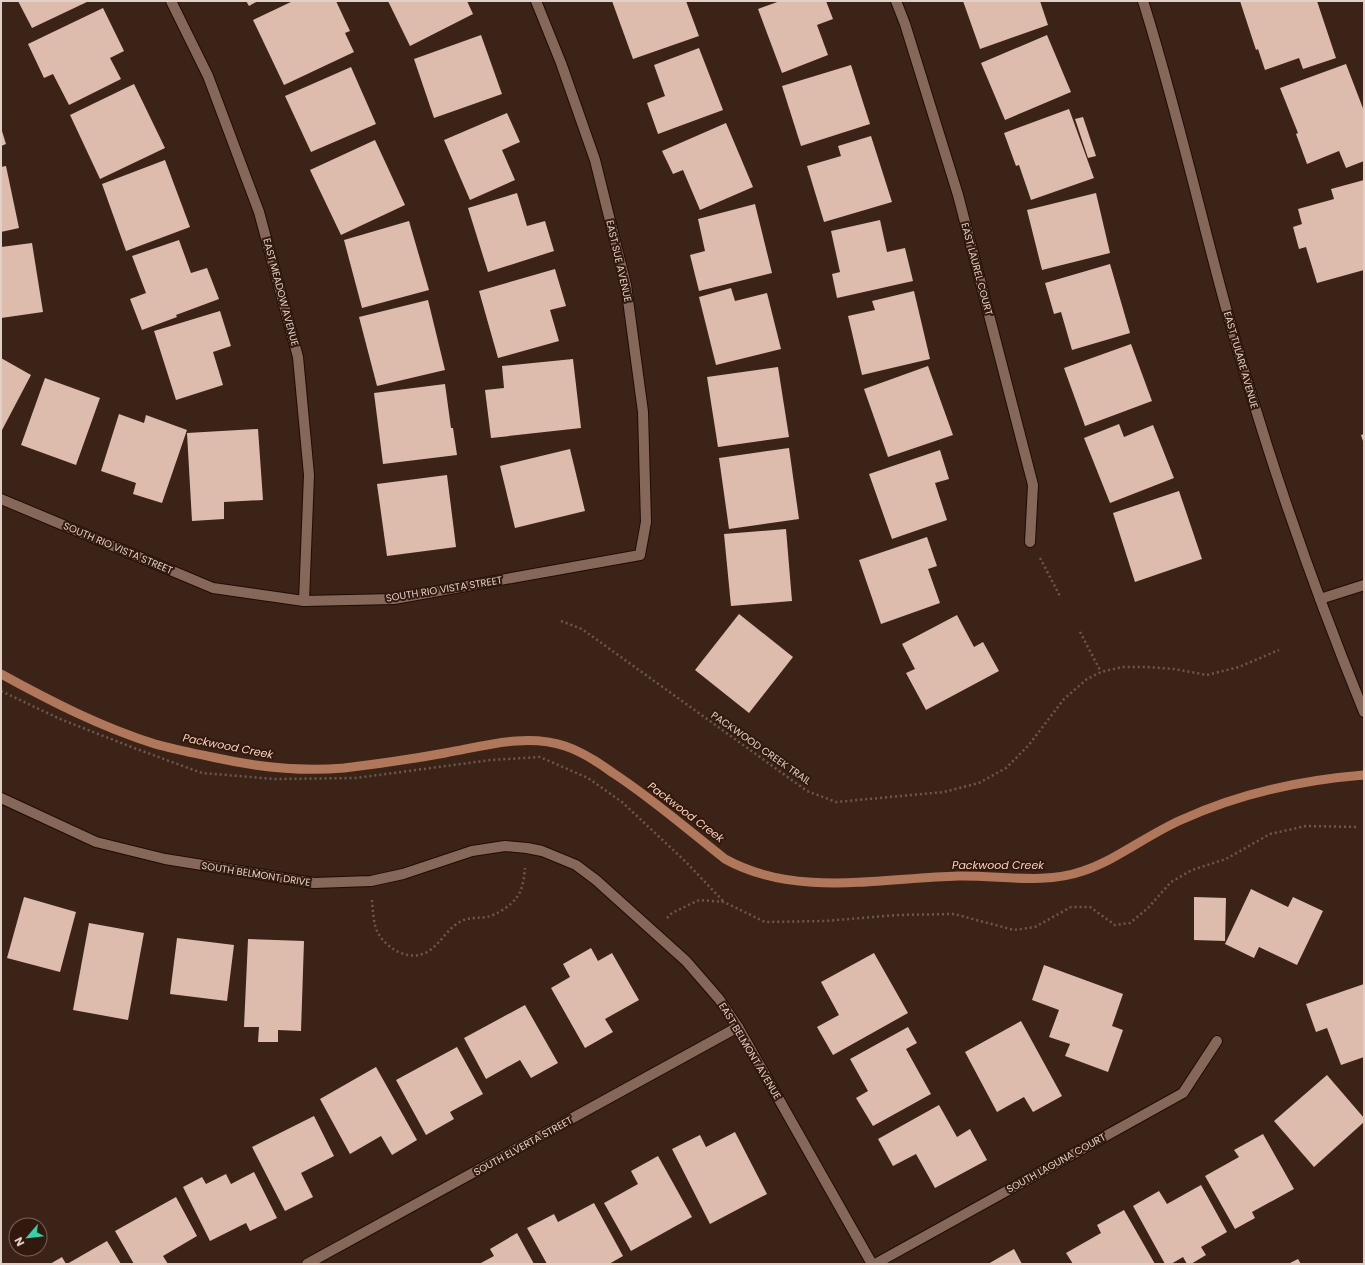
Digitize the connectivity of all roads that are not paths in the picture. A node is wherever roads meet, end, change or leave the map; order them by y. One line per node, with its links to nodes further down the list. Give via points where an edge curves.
1 (171, 1): 10 (street, EAST MEADOW AVENUE, via 208,76 259,212 298,358 308,475)
2 (536, 1): 7 (street, EAST SUE AVENUE, via 595,160 626,285 643,412 646,522)
3 (896, 1): 6 (street, EAST LAUREL COURT, via 958,195 1033,485)
4 (1143, 1): 9 (street, EAST TULARE AVENUE, via 1262,433)
5 (1, 499): 10 (street, SOUTH RIO VISTA STREET, via 214,588)
6 (1030, 542)
7 (640, 555): 10 (street, SOUTH RIO VISTA STREET, via 394,599)
8 (1364, 585): 9 (street)
9 (1320, 599): 11 (street, EAST TULARE AVENUE)
10 (304, 601)
11 (1364, 712)
12 (1, 798): 13 (street, SOUTH BELMONT DRIVE, via 96,842 165,859 314,883 371,881 403,874 472,851 505,846)
13 (542, 852): 14 (street, EAST BELMONT AVENUE, via 576,865 596,880 691,966 719,999)
14 (738, 1027): 16 (street, SOUTH ELVERTA STREET); 17 (street, EAST BELMONT AVENUE)
15 (1217, 1041): 18 (street, SOUTH LAGUNA COURT, via 1183,1093)
16 (308, 1264)
17 (872, 1264)
18 (876, 1264)

